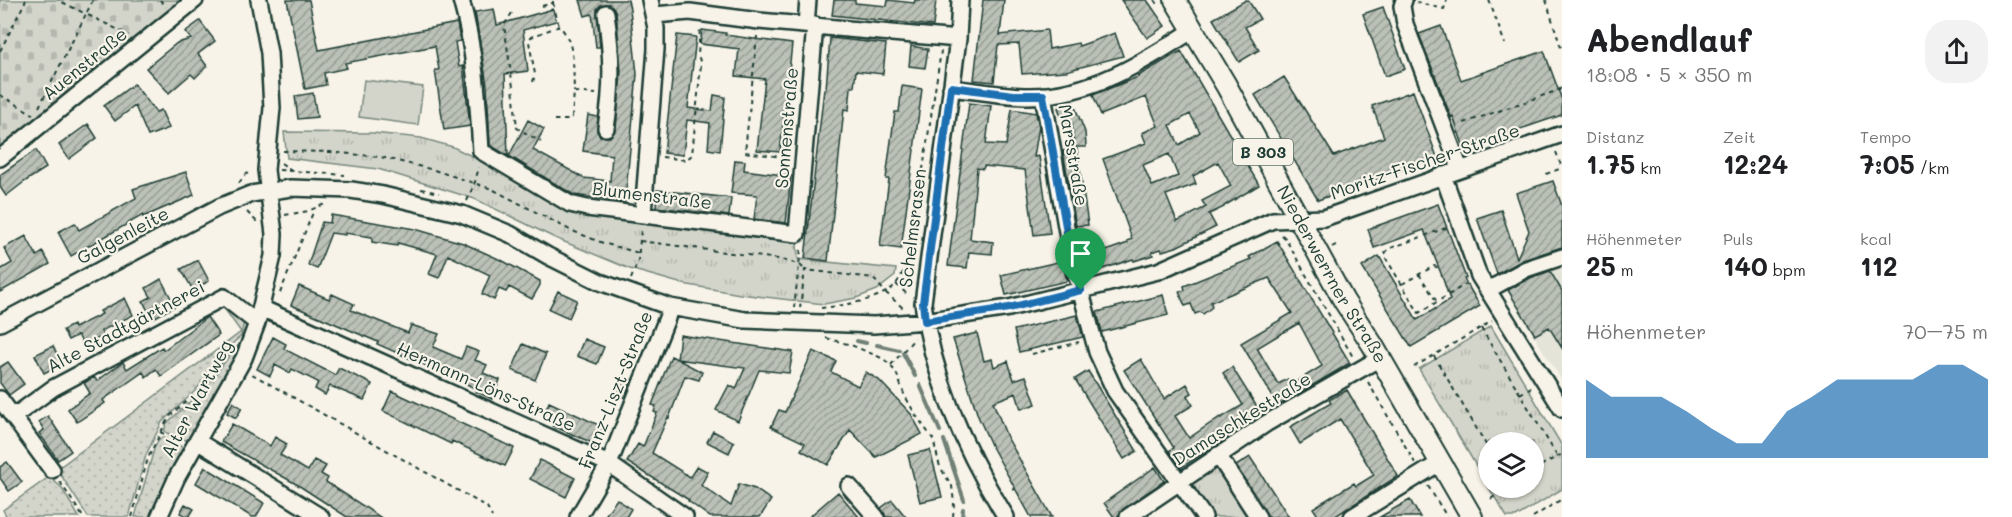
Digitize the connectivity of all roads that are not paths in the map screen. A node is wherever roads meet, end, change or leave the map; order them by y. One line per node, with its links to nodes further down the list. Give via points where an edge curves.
1 (195, 0): 17 (street, Auenstraße)
2 (259, 0): 20 (street, Alter Wartweg, via 269,53 272,108)
3 (461, 0): 21 (street, Blumenstraße, via 476,86 480,157 570,204)
4 (807, 0): 10 (street, Sonnenstraße)
5 (960, 0): 12 (street, Schelmsrasen)
6 (1175, 0): 11 (main road, Niederwerrner Straße / B 303)
7 (1406, 2): 18 (street, via 1405,24)
8 (652, 7): 10 (street); 21 (street, via 656,49)
9 (606, 13): 15 (street, via 611,56)
10 (811, 25): 12 (street); 23 (street, Sonnenstraße)
11 (1193, 30): 14 (street, via 1130,69 1080,88); 22 (main road, Niederwerrner Straße / B 303)
12 (950, 39): 13 (street, Schelmsrasen)
13 (951, 87): 14 (street); 29 (street, Schelmsrasen, via 923,303)
14 (1043, 95): 25 (street, Marsstraße, via 1071,255)
15 (606, 128)
16 (1557, 136): 18 (street, Moritz-Fischer-Straße)
17 (0, 158)
18 (1460, 169): 19 (street, Moritz-Fischer-Straße)
19 (1443, 175): 22 (street, Moritz-Fischer-Straße, via 1324,218); 26 (street)
20 (268, 190): 27 (street, Galgenleite, via 351,190 462,214 510,234 600,282); 28 (street, Alter Wartweg, via 274,234); 30 (street, Galgenleite, via 219,207)
21 (643, 214): 23 (street, Blumenstraße)
22 (1299, 219): 25 (street, Moritz-Fischer-Straße, via 1273,220 1158,271); 32 (main road, Niederwerrner Straße / B 303)
23 (800, 239)
24 (1562, 257): 26 (street, via 1526,269)
25 (1081, 290): 29 (street, Moritz-Fischer-Straße, via 1009,308); 41 (street, Marsstraße, via 1097,352 1115,391)
26 (1488, 291): 34 (street)
27 (670, 307): 29 (street, Moritz-Fischer-Straße, via 782,323 874,325); 39 (street, Franz-Liszt-Straße)
28 (265, 309): 31 (street, Alter Wartweg); 39 (street, Hermann-Löns-Straße)
29 (925, 321): 43 (street, Schelmsrasen, via 959,431)
30 (0, 323)
31 (257, 323): 35 (street, Alte Stadtgärtnerei, via 224,297 53,388); 36 (street, Alter Wartweg, via 239,367)
32 (1380, 358): 37 (street, Damaschkestraße); 38 (main road, Niederwerrner Straße / B 303)
33 (0, 399): 35 (street)
34 (1562, 410)
35 (13, 417): 40 (street)
36 (196, 444): 44 (street, Alter Wartweg); 45 (street)
37 (1218, 455): 41 (street, Damaschkestraße); 51 (street)
38 (1441, 462): 52 (street); 53 (main road, Niederwerrner Straße / B 303)
39 (609, 464): 46 (street, Franz-Liszt-Straße); 47 (street, Hermann-Löns-Straße)
40 (52, 470)
41 (1180, 481): 49 (street, Damaschkestraße); 50 (street, Marsstraße)
42 (849, 486): 48 (street)
43 (1002, 516)
44 (159, 517)
45 (321, 517)
46 (578, 517)
47 (685, 517)
48 (876, 517)
49 (1128, 517)
50 (1204, 517)
51 (1258, 517)
52 (1352, 517)
53 (1472, 517)

